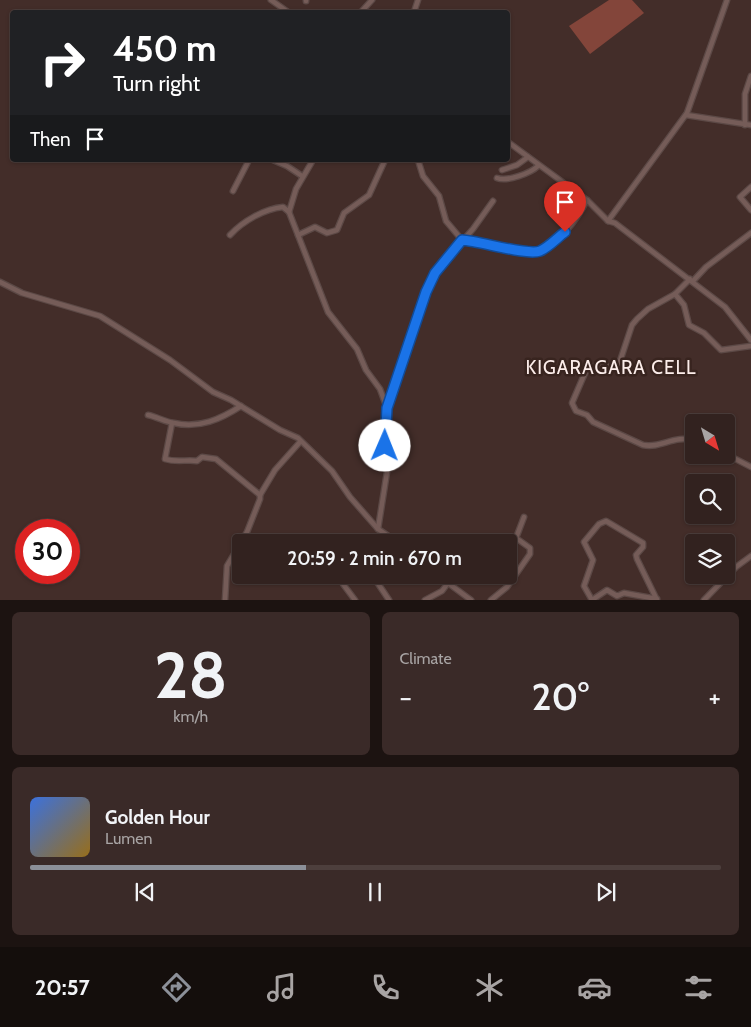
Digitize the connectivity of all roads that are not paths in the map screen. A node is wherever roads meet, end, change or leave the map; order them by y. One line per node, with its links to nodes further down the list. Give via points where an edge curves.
1 (271, 0): 4 (street)
2 (372, 0): 5 (street)
3 (726, 0): 7 (street)
4 (285, 10)
5 (364, 10)
6 (751, 76): 8 (street, via 745,94)
7 (686, 115): 8 (street); 27 (street)
8 (745, 125): 9 (street)
9 (751, 125)
10 (510, 144): 11 (street)
11 (528, 157): 17 (street); 18 (street)
12 (248, 162): 22 (street)
13 (277, 162): 19 (street)
14 (312, 162): 19 (street)
15 (383, 162): 30 (street, via 368,195 344,213 337,230 327,233 315,228)
16 (419, 162): 31 (street, via 423,176 440,196 446,221)
17 (538, 166): 20 (street, via 502,180); 23 (street)
18 (502, 170)
19 (302, 176): 26 (street)
20 (497, 178)
21 (751, 187): 25 (street, via 740,197)
22 (233, 192)
23 (587, 200): 27 (street); 31 (street, via 574,223 537,252)
24 (492, 201): 31 (street)
25 (751, 210)
26 (289, 212): 29 (street, via 283,207 274,208); 30 (street)
27 (608, 222): 32 (street, via 615,223)
28 (751, 233): 32 (street)
29 (230, 235)
30 (298, 235): 38 (street, via 331,317 357,349)
31 (462, 240): 38 (street, via 435,273 426,292)
32 (691, 280): 34 (street); 35 (street, via 725,307)
33 (0, 282): 37 (street, via 22,293 100,316 170,360 213,392)
34 (675, 294): 36 (street, via 684,305 689,325 704,333 717,348 727,350); 41 (street, via 648,309 632,325 619,364 612,367 588,366 573,406 593,422 644,445)
35 (751, 340)
36 (751, 346)
37 (241, 406): 40 (street, via 212,421); 42 (street)
38 (387, 408): 47 (street, via 387,472)
39 (148, 415): 40 (street)
40 (172, 423): 45 (street, via 165,459 187,462 202,457 216,459)
41 (685, 439)
42 (300, 442): 45 (street, via 274,470); 47 (street, via 332,471)
43 (735, 459): 44 (street)
44 (751, 467)
45 (260, 494): 53 (street, via 247,532 227,566)
46 (524, 517): 58 (street, via 516,538 531,550 530,554 508,587)
47 (378, 529): 48 (street)
48 (385, 534)
49 (751, 556): 60 (street)
50 (447, 584): 56 (street, via 442,591)
51 (449, 584): 57 (street)
52 (657, 599): 59 (street, via 624,593 617,596 607,590); 59 (street, via 637,559 643,543 603,521 584,542 593,560 584,586)
53 (225, 600)
54 (355, 600): 55 (street, via 344,584 350,576 377,582)
55 (389, 600)
56 (425, 600)
57 (471, 600)
58 (490, 600)
59 (592, 600)
60 (704, 600)

